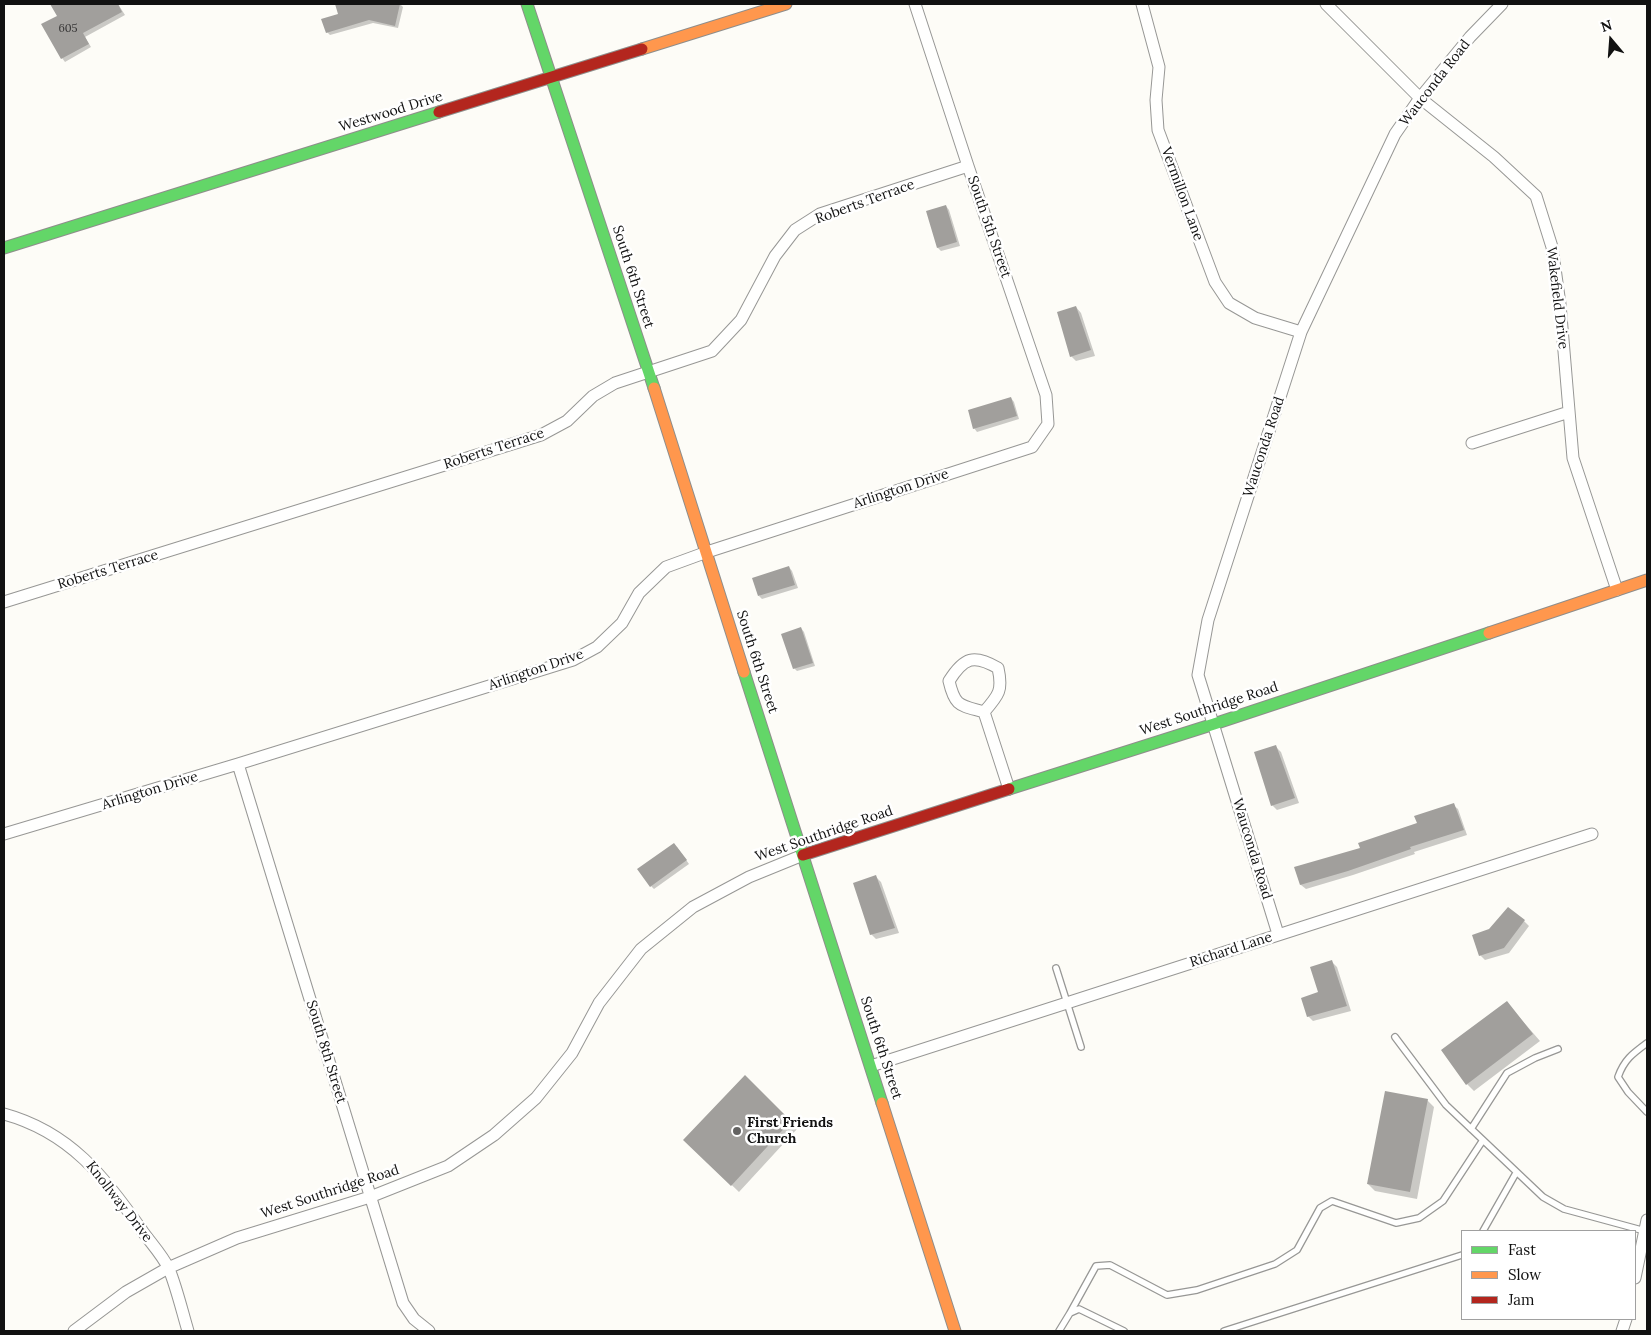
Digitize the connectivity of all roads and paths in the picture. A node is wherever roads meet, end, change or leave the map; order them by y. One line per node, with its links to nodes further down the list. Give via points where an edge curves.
1 (527, 4): 7 (street, South 6th Street)
2 (786, 4): 7 (street, Westwood Drive)
3 (915, 4): 9 (street, South 5th Street)
4 (1142, 4): 11 (street, Vermillon Lane, via 1159,67 1158,130 1215,282 1229,303 1255,318)
5 (1326, 4): 8 (street, Wakefield Drive)
6 (1502, 4): 8 (street, Wauconda Road)
7 (552, 78): 10 (street, Westwood Drive); 12 (street, South 6th Street)
8 (1420, 98): 11 (street, Wauconda Road, via 1395,134); 13 (street, Wakefield Drive, via 1494,157 1536,196 1552,247)
9 (968, 166): 12 (street, Roberts Terrace, via 820,214 796,230 775,256 741,320 712,351); 15 (street, South 5th Street, via 1046,395 1048,424)
10 (4, 248)
11 (1301, 332): 21 (street, Wauconda Road, via 1208,620 1198,674)
12 (649, 373): 16 (street, South 6th Street); 19 (street, Roberts Terrace, via 615,383 593,396 567,421 541,435)
13 (1569, 412): 14 (street); 18 (street, Wakefield Drive, via 1573,458)
14 (1472, 442)
15 (1032, 447): 16 (street, Arlington Drive)
16 (707, 552): 22 (street, Arlington Drive, via 666,567 639,593 622,623 597,648 573,660); 26 (street, South 6th Street)
17 (1647, 580): 18 (street, West Southridge Road)
18 (1617, 590): 21 (street, West Southridge Road)
19 (4, 602)
20 (984, 712): 20 (street, via 996,698 1002,683 998,668 985,660 970,659 957,667 949,680 953,696 961,706); 23 (street)
21 (1214, 724): 23 (street, West Southridge Road); 27 (street, Wauconda Road)
22 (238, 764): 24 (street, Arlington Drive); 40 (street, South 8th Street)
23 (1009, 789): 26 (street, West Southridge Road)
24 (4, 834)
25 (1592, 834): 27 (street, Richard Lane)
26 (802, 855): 34 (street, South 6th Street); 40 (street, West Southridge Road, via 749,876 693,907 641,949 599,1003 572,1053 536,1098 494,1135 448,1166)
27 (1278, 934): 29 (street, Richard Lane)
28 (1056, 968): 29 (lane)
29 (1067, 1002): 32 (lane); 34 (street, Richard Lane)
30 (1395, 1037): 37 (lane, via 1446,1105)
31 (1647, 1043): 35 (lane, via 1623,1063 1618,1077)
32 (1081, 1047)
33 (1558, 1049): 37 (lane, via 1507,1073)
34 (871, 1066): 51 (street, South 6th Street)
35 (1647, 1112)
36 (4, 1114): 45 (street, Knollway Drive, via 49,1131 80,1154 133,1217)
37 (1471, 1128): 38 (lane)
38 (1483, 1140): 39 (lane); 47 (lane, via 1444,1201 1419,1218 1396,1224 1332,1202 1320,1208 1297,1250 1276,1264 1197,1290 1167,1295 1110,1266 1096,1266)
39 (1516, 1173): 41 (lane, via 1543,1197 1564,1209); 42 (lane)
40 (370, 1197): 45 (street, West Southridge Road, via 237,1238); 50 (street, South 8th Street, via 403,1303 414,1319)
41 (1646, 1226): 43 (street)
42 (1484, 1230)
43 (1644, 1247): 46 (street)
44 (1461, 1255): 54 (lane)
45 (168, 1268): 48 (street, West Southridge Road, via 126,1292); 49 (street, Knollway Drive)
46 (1636, 1275)
47 (1070, 1313): 52 (lane); 53 (lane, via 1079,1309)
48 (74, 1331)
49 (188, 1331)
50 (429, 1331)
51 (955, 1331)
52 (1059, 1331)
53 (1124, 1331)
54 (1224, 1331)

